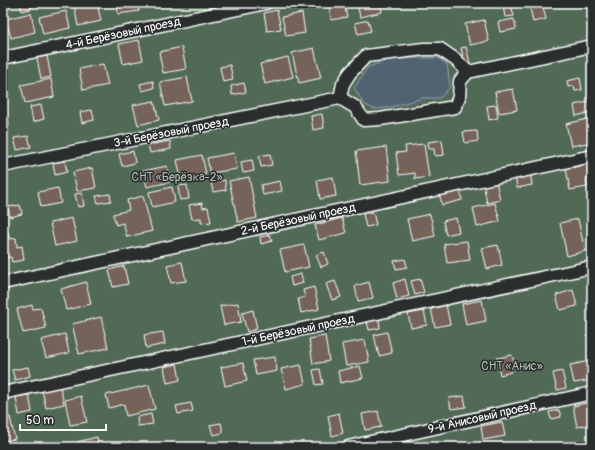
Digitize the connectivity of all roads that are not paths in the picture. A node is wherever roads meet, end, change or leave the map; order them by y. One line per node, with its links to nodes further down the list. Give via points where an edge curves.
1 (266, 3): 3 (street, 4-й Берёзовый проезд)
2 (592, 46): 4 (street)
3 (3, 58)
4 (468, 72): 5 (street, via 440,49 366,56 343,84); 5 (street, via 460,81 456,107 364,120 355,107)
5 (340, 98): 7 (street, 3-й Берёзовый проезд)
6 (592, 156): 9 (street, 2-й Берёзовый проезд)
7 (3, 166)
8 (592, 266): 10 (street, 1-й Берёзовый проезд)
9 (3, 283)
10 (3, 393)
11 (592, 393): 12 (street, 9-й Анисовый проезд)
12 (350, 447)

